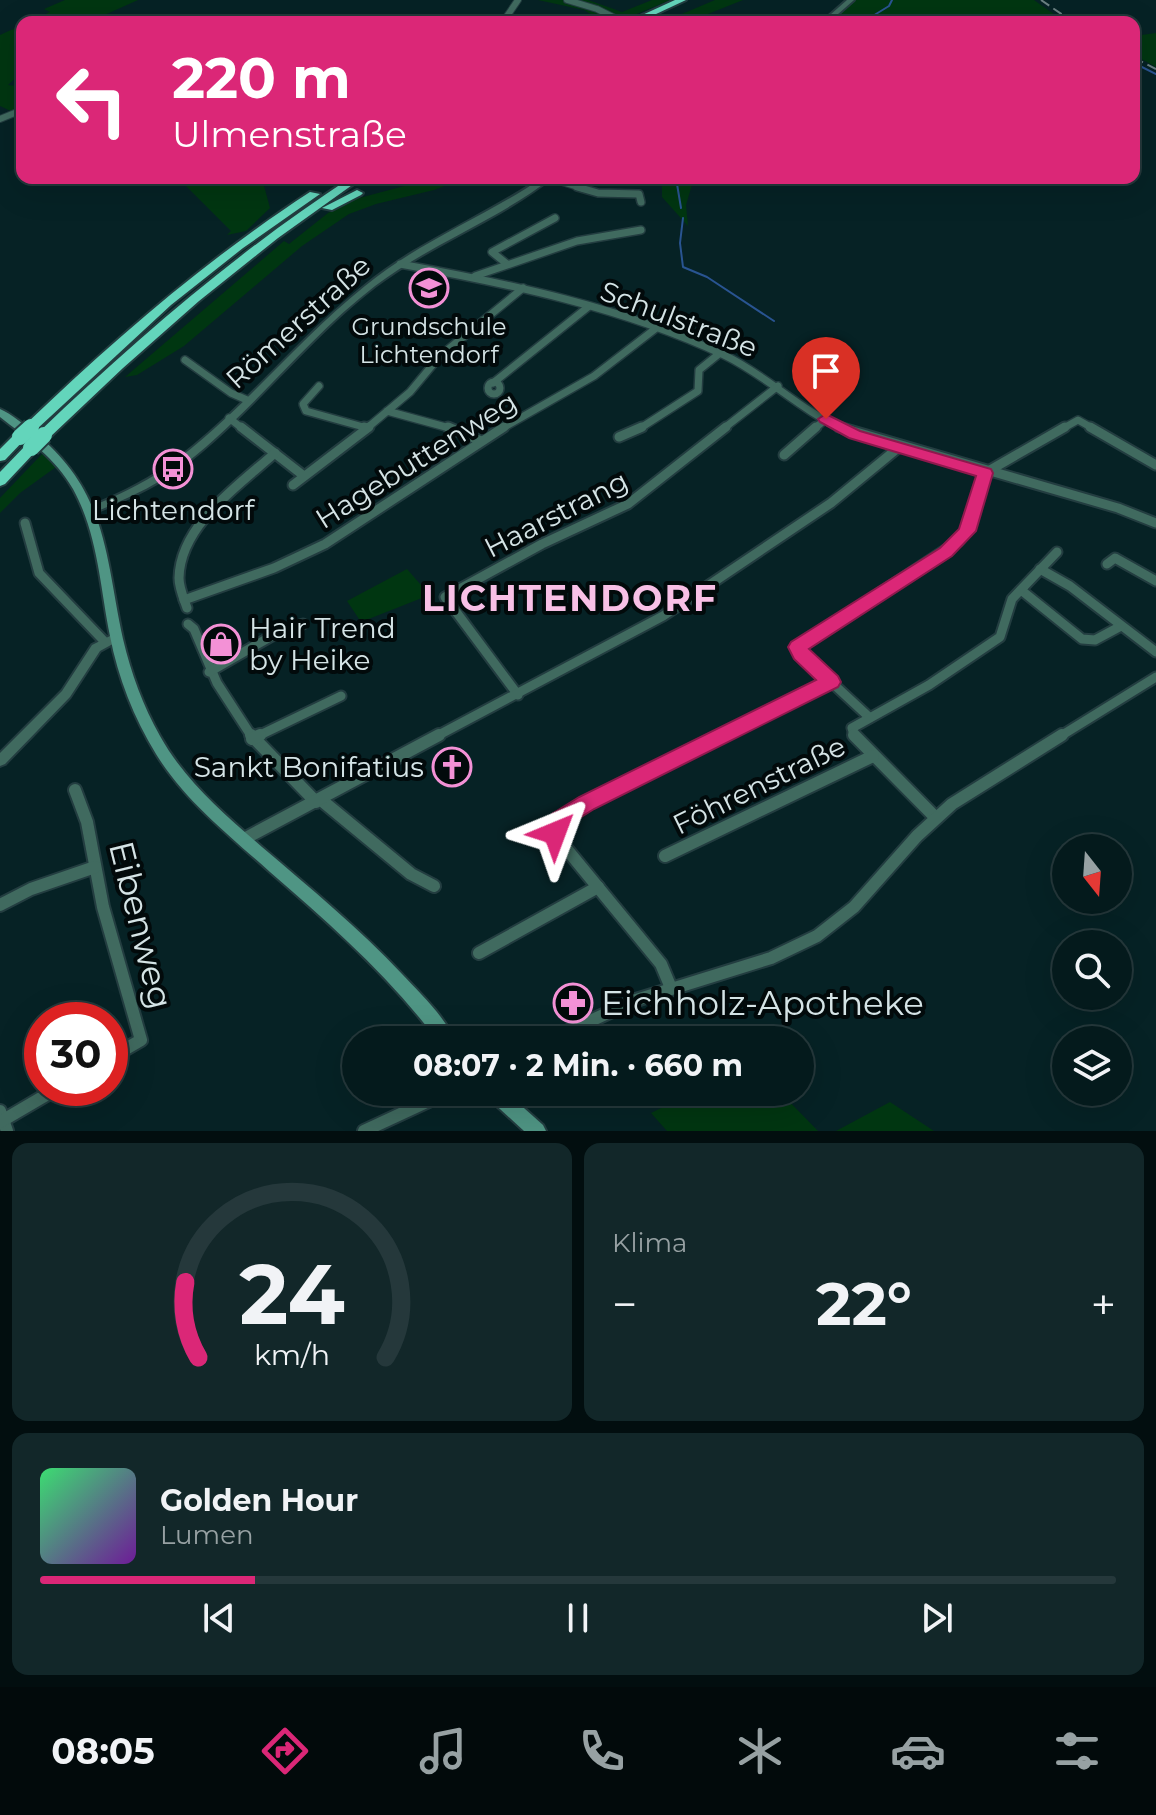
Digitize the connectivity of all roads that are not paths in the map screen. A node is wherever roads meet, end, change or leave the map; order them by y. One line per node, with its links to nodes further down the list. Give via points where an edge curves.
1 (567, 0): 4 (street)
2 (851, 0): 7 (street)
3 (686, 2): 5 (highway); 6 (highway)
4 (611, 16)
5 (648, 16)
6 (659, 16)
7 (832, 16)
8 (330, 184): 18 (highway)
9 (348, 184): 17 (highway)
10 (538, 184): 19 (street, Römerstraße)
11 (568, 184): 13 (street, via 598,193)
12 (357, 193): 17 (highway)
13 (639, 195)
14 (275, 212): 18 (highway)
15 (555, 218): 20 (street, via 492,252)
16 (641, 230): 20 (street, via 604,235)
17 (280, 232): 36 (highway)
18 (242, 244): 36 (highway, via 148,319)
19 (400, 264): 21 (street, Schulstraße); 30 (street, Römerstraße, via 343,308)
20 (507, 264): 21 (street)
21 (471, 277): 22 (street, Schulstraße)
22 (523, 288): 23 (street, Schulstraße); 31 (street, via 440,356)
23 (588, 307): 24 (street, Schulstraße); 27 (street)
24 (655, 329): 25 (street, Schulstraße); 38 (street, Hagebuttenweg, via 595,376)
25 (720, 353): 29 (street, Schulstraße); 37 (street, via 699,370 698,391)
26 (185, 360): 30 (street)
27 (493, 383)
28 (319, 386): 35 (street, via 303,404 306,411)
29 (778, 386): 34 (street, Schulstraße); 65 (street, Haarstrang, via 628,504 445,597)
30 (247, 400): 33 (street, Römerstraße)
31 (387, 411): 35 (street); 38 (street, via 436,422)
32 (0, 412): 49 (main road, via 54,456)
33 (229, 418): 41 (street); 49 (street, Römerstraße, via 157,480)
34 (826, 419): 40 (street, Schulstraße); 42 (street)
35 (367, 428): 46 (street)
36 (38, 430): 39 (highway, bridge)
37 (619, 437)
38 (481, 441): 41 (street, Hagebuttenweg, via 323,546 186,604 179,576 191,538)
39 (25, 443): 43 (highway); 47 (highway)
40 (898, 448): 45 (street, Schulstraße); 65 (street, via 831,503 663,616)
41 (275, 453): 46 (street)
42 (784, 455)
43 (0, 457)
44 (1156, 465): 45 (street, via 1078,420)
45 (985, 473): 51 (street, Schulstraße, via 1107,504); 64 (street, via 959,541 798,647)
46 (304, 476): 48 (street)
47 (0, 481)
48 (293, 485)
49 (89, 511): 60 (main road, via 104,551)
50 (25, 523): 60 (street, via 39,573 62,600)
51 (1156, 523)
52 (1057, 552): 54 (street)
53 (1116, 558): 55 (street)
54 (1040, 569): 56 (street); 59 (street)
55 (1156, 581)
56 (1021, 590): 59 (street, via 1082,639 1095,640); 67 (street, via 1008,607 1000,637)
57 (188, 624): 62 (street)
58 (303, 624): 62 (street)
59 (1121, 626): 61 (street)
60 (110, 639): 70 (street, via 96,648 66,694); 74 (main road, via 165,756 207,806)
61 (1156, 652)
62 (209, 672): 68 (street)
63 (1156, 677): 73 (street)
64 (831, 682): 67 (street); 78 (street, via 560,820 555,833)
65 (518, 695): 72 (street)
66 (341, 696): 68 (street)
67 (869, 717): 69 (street, via 852,733)
68 (252, 739): 72 (street)
69 (873, 756): 73 (street); 75 (street, Föhrenstraße)
70 (0, 761)
71 (75, 790): 76 (street, Eibenweg)
72 (318, 800): 74 (street); 77 (street, via 411,874)
73 (935, 817): 81 (street, via 853,908 816,936 758,963)
74 (244, 839): 82 (main road, via 388,966)
75 (665, 856)
76 (95, 867): 79 (street); 84 (street, Eibenweg, via 141,1040)
77 (434, 886)
78 (598, 887): 80 (street); 81 (street, via 661,964)
79 (0, 905)
80 (479, 953)
81 (671, 988): 83 (street)
82 (436, 1026)
83 (576, 1026)
84 (128, 1048)
85 (27, 1106): 88 (street)
86 (418, 1106): 89 (street)
87 (509, 1106): 90 (main road)
88 (2, 1121)
89 (364, 1131)
90 (537, 1131)

